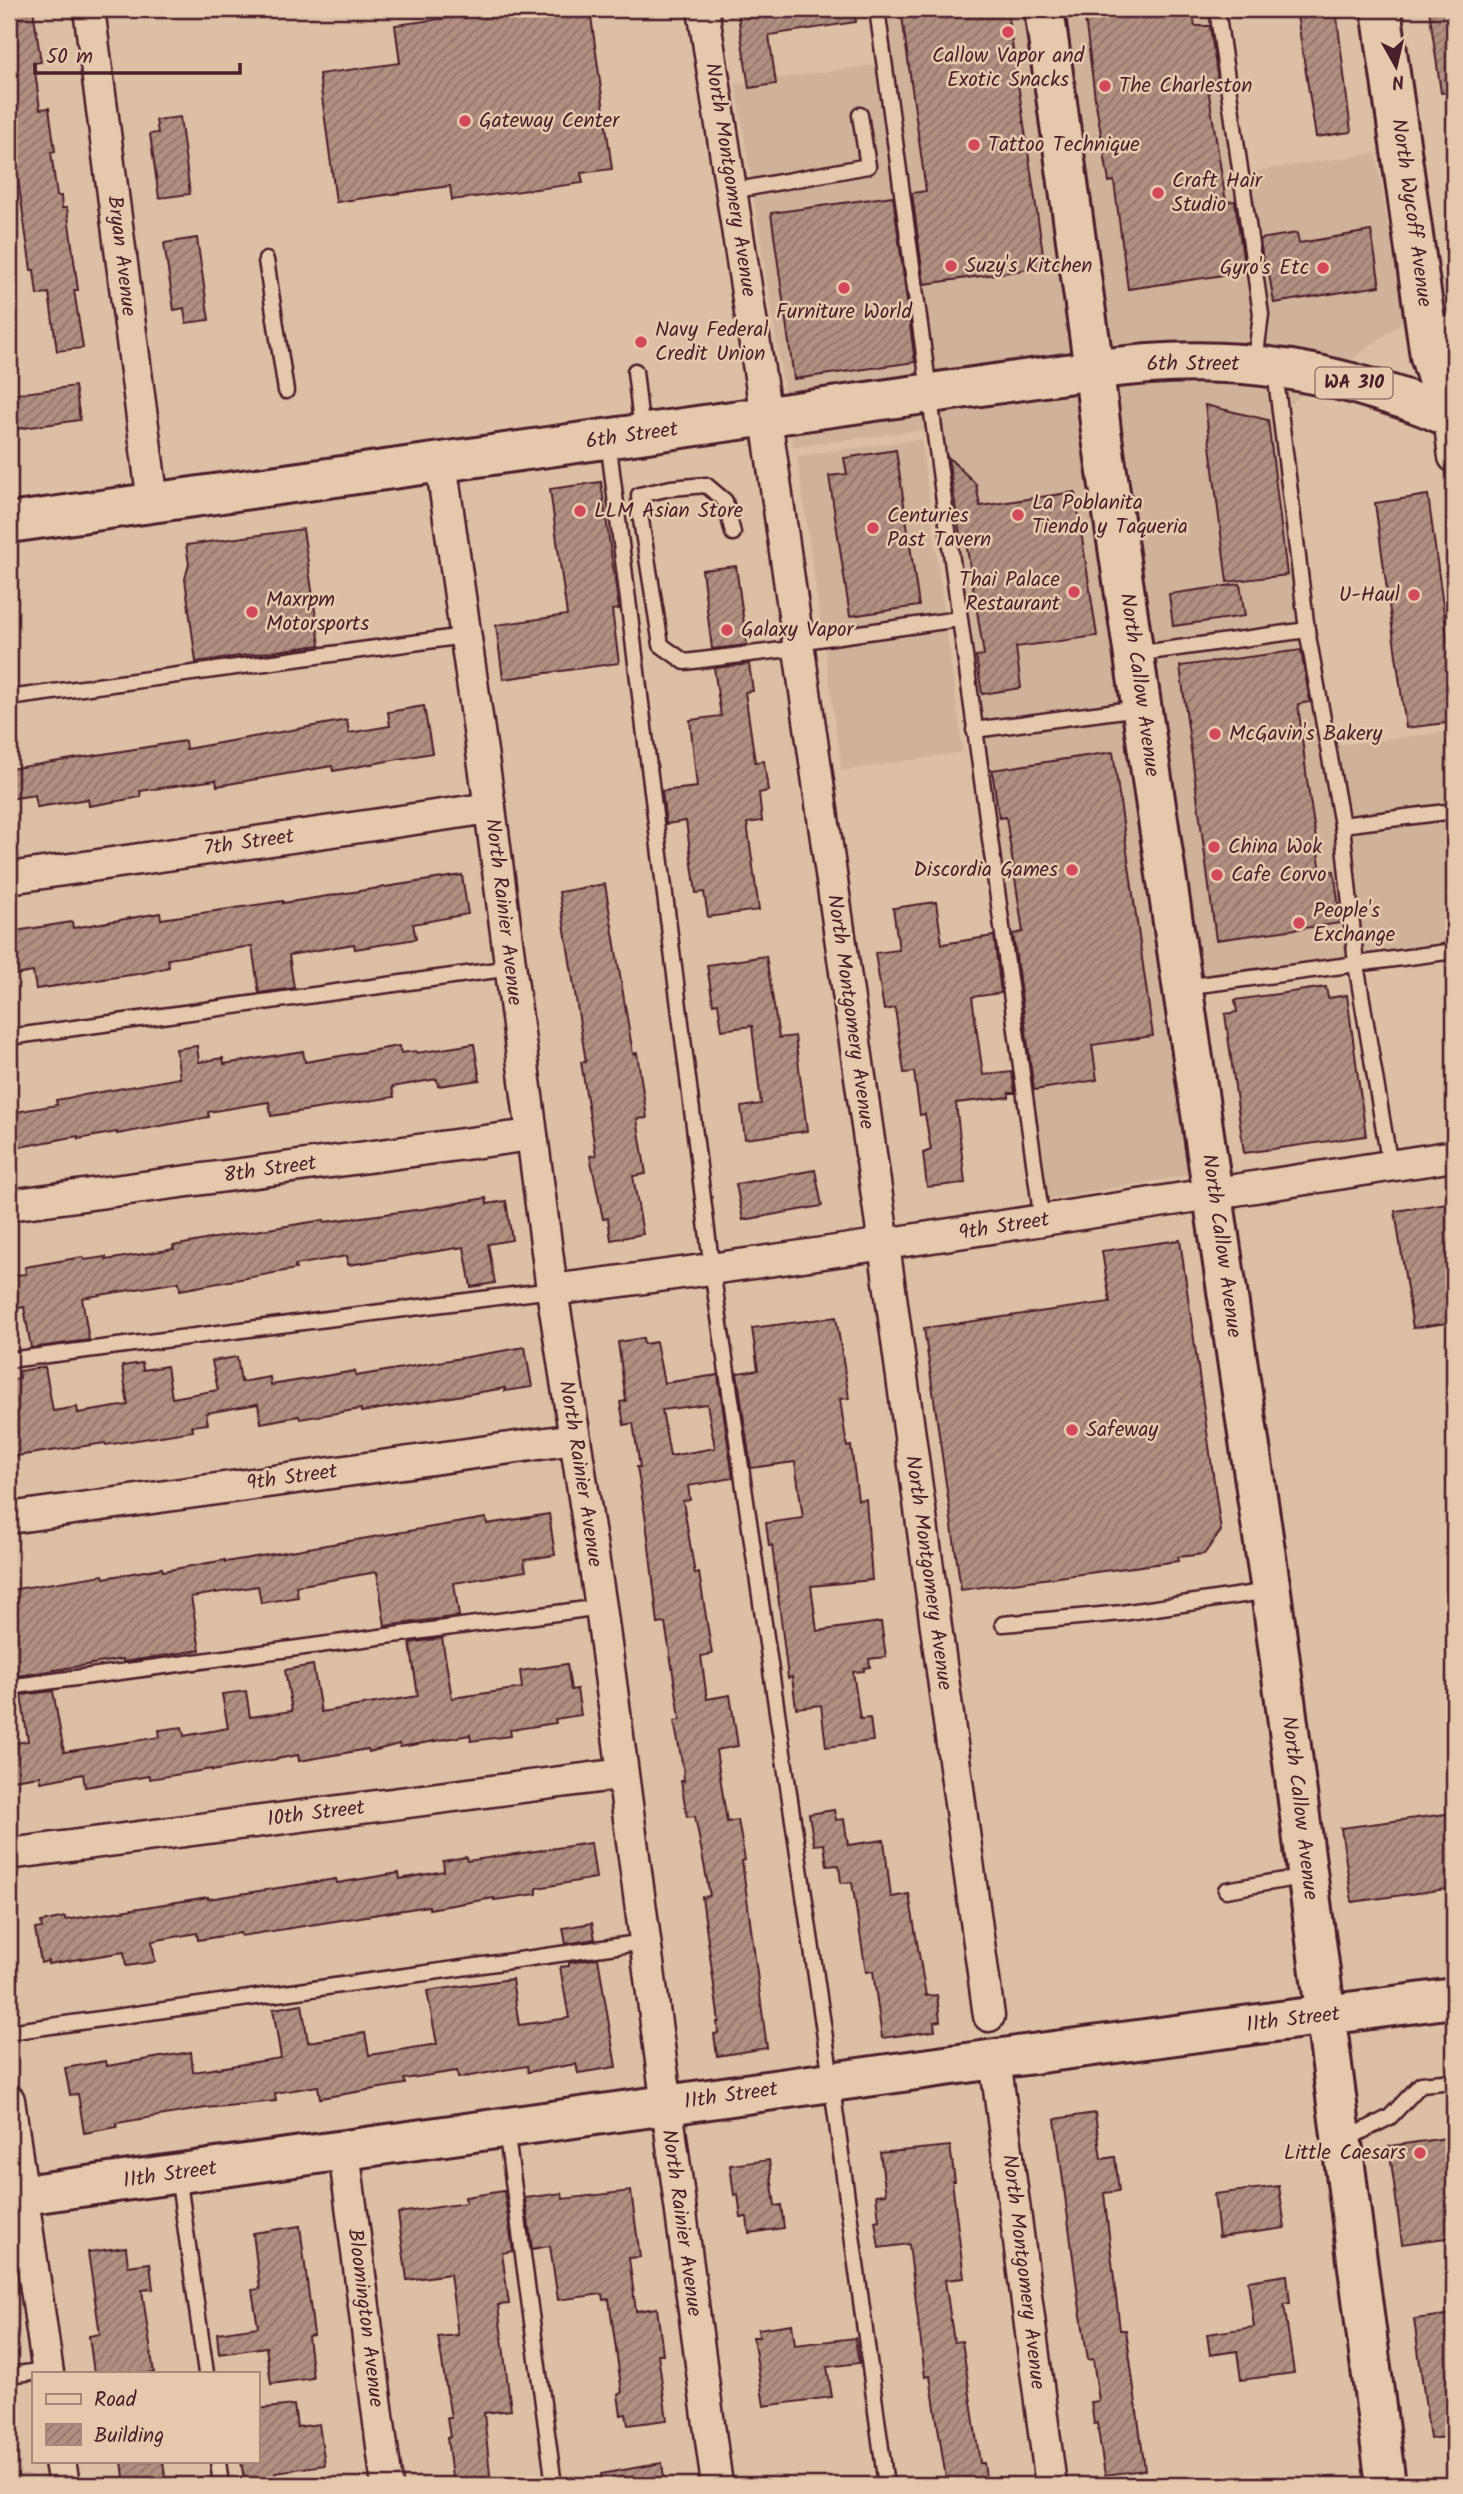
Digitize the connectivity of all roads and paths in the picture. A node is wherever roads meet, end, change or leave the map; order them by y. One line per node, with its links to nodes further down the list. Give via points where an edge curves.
1 (89, 9): 21 (street, Bryan Avenue)
2 (703, 9): 8 (street, North Montgomery Avenue)
3 (877, 9): 15 (lane)
4 (1044, 9): 12 (main road, North Callow Avenue)
5 (1217, 9): 11 (lane)
6 (1381, 9): 10 (main road, North Wycoff Avenue)
7 (860, 115): 8 (lane, via 867,166)
8 (732, 191): 16 (street, North Montgomery Avenue)
9 (265, 260): 14 (lane)
10 (1441, 324): 17 (main road, North Wycoff Avenue, via 1430,356)
11 (1265, 365): 12 (main road, 6th Street / WA 310, via 1171,362); 17 (main road, WA 310, via 1360,385); 25 (lane)
12 (1094, 370): 15 (main road, 6th Street); 28 (main road, North Callow Avenue)
13 (635, 371): 18 (lane)
14 (286, 391)
15 (928, 394): 16 (main road, 6th Street); 24 (lane)
16 (765, 417): 18 (main road, 6th Street); 27 (street, North Montgomery Avenue)
17 (1452, 419): 19 (street, North Wycoff Avenue)
18 (625, 436): 20 (main road, 6th Street); 48 (lane)
19 (1454, 457)
20 (442, 462): 21 (main road, 6th Street); 26 (street, North Rainier Avenue)
21 (153, 503): 22 (main road, 6th Street)
22 (9, 523)
23 (733, 533): 27 (lane, via 724,501 706,485 639,495 661,645 685,662)
24 (959, 619): 27 (lane); 31 (lane)
25 (1307, 630): 28 (lane); 34 (lane)
26 (464, 636): 29 (lane); 32 (street, North Rainier Avenue)
27 (798, 645): 47 (street, North Montgomery Avenue)
28 (1135, 654): 30 (main road, North Callow Avenue)
29 (9, 698)
30 (1142, 707): 31 (lane); 39 (main road, North Callow Avenue)
31 (974, 730): 46 (lane)
32 (490, 808): 35 (street, 7th Street); 38 (street, North Rainier Avenue)
33 (1454, 811): 34 (lane)
34 (1342, 825): 37 (lane)
35 (9, 878)
36 (1454, 951): 37 (lane)
37 (1356, 964): 39 (lane); 43 (lane)
38 (511, 968): 40 (lane); 41 (street, North Rainier Avenue)
39 (1183, 987): 44 (main road, North Callow Avenue)
40 (9, 1037)
41 (531, 1135): 45 (street, 8th Street); 49 (street, North Rainier Avenue)
42 (1454, 1156): 43 (street, 9th Street)
43 (1390, 1166): 44 (street, 9th Street)
44 (1213, 1194): 46 (street, 9th Street); 53 (main road, North Callow Avenue)
45 (9, 1205)
46 (1042, 1221): 47 (street, 9th Street)
47 (884, 1245): 48 (street, 9th Street); 63 (street, North Montgomery Avenue)
48 (712, 1270): 49 (street, 9th Street); 68 (lane)
49 (552, 1290): 50 (lane); 51 (street, North Rainier Avenue)
50 (9, 1360)
51 (575, 1439): 52 (street, 9th Street); 54 (street, North Rainier Avenue)
52 (9, 1518)
53 (1271, 1591): 55 (lane, via 1122,1613); 59 (main road, North Callow Avenue)
54 (601, 1607): 56 (lane); 57 (street, North Rainier Avenue)
55 (1003, 1624)
56 (9, 1687)
57 (622, 1774): 58 (street, 10th Street); 61 (street, North Rainier Avenue)
58 (9, 1854)
59 (1307, 1877): 60 (lane); 64 (main road, North Callow Avenue)
60 (1226, 1890)
61 (645, 1942): 65 (lane); 70 (street, North Rainier Avenue)
62 (1454, 1998): 64 (main road, 11th Street)
63 (989, 2015)
64 (1326, 2016): 66 (main road, 11th Street); 72 (main road, North Callow Avenue)
65 (9, 2032)
66 (995, 2059): 68 (main road, 11th Street); 88 (street, North Montgomery Avenue)
67 (1454, 2081): 72 (lane, via 1421,2084 1390,2117)
68 (831, 2082): 70 (main road, 11th Street); 87 (lane)
69 (9, 2100): 75 (street)
70 (665, 2106): 71 (main road, 11th Street); 86 (street, North Rainier Avenue)
71 (505, 2128): 73 (main road, 11th Street); 85 (lane)
72 (1342, 2141): 89 (main road, North Callow Avenue)
73 (344, 2151): 74 (main road, 11th Street); 84 (street, Bloomington Avenue)
74 (178, 2174): 75 (main road, 11th Street); 77 (lane)
75 (16, 2196): 76 (street)
76 (48, 2372)
77 (206, 2372)
78 (32, 2373): 79 (lane)
79 (9, 2375)
80 (60, 2462): 82 (street)
81 (218, 2462): 83 (lane)
82 (64, 2485)
83 (221, 2485)
84 (387, 2485)
85 (554, 2485)
86 (717, 2485)
87 (886, 2485)
88 (1051, 2485)
89 (1386, 2485)

